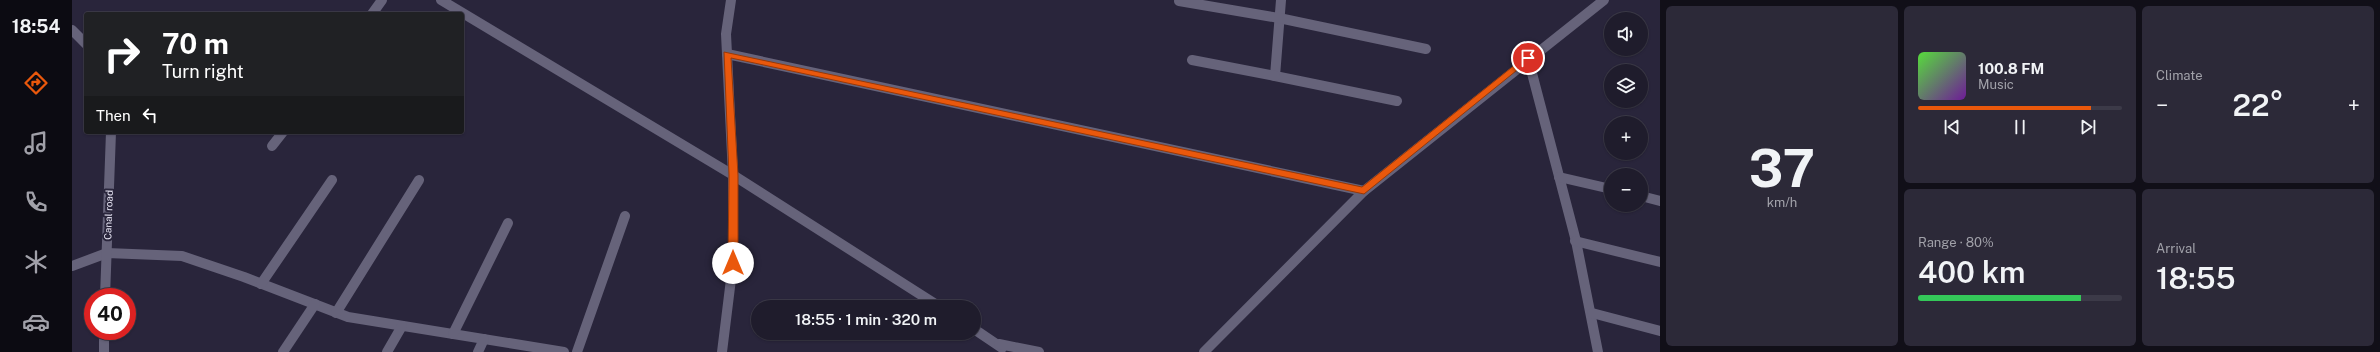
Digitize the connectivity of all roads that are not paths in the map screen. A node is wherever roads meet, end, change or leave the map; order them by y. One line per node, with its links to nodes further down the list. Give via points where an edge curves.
1 (382, 0): 7 (street)
2 (441, 0): 8 (street)
3 (731, 0): 14 (street, via 726,34)
4 (1281, 0): 10 (street)
5 (1604, 0): 15 (street)
6 (1179, 1): 10 (street)
7 (373, 12)
8 (461, 12)
9 (464, 14): 22 (street)
10 (1279, 18): 13 (street); 17 (street)
11 (72, 30): 12 (street)
12 (84, 42)
13 (1426, 49)
14 (727, 54): 22 (street); 27 (street)
15 (1528, 58): 23 (street); 27 (street)
16 (1192, 60): 17 (street)
17 (1275, 76): 18 (street)
18 (1397, 101)
19 (111, 134): 33 (street, Canal road)
20 (281, 134): 21 (street)
21 (272, 146)
22 (733, 175): 38 (street); 55 (street, via 733,263)
23 (1559, 177): 26 (street); 32 (street)
24 (332, 180): 36 (street)
25 (419, 180): 40 (street)
26 (1604, 187)
27 (1364, 191): 57 (street)
28 (1648, 198): 29 (street)
29 (1660, 201)
30 (624, 216): 54 (street)
31 (508, 223): 45 (street)
32 (1575, 241): 34 (street); 41 (street)
33 (107, 253): 35 (street); 36 (street, via 182,256); 37 (street, Canal road)
34 (1660, 262)
35 (72, 266)
36 (261, 284): 39 (street)
37 (106, 288)
38 (929, 300)
39 (314, 304): 40 (street); 50 (street)
40 (336, 313): 42 (street)
41 (1592, 313): 43 (street); 58 (street)
42 (402, 326): 45 (street); 51 (street)
43 (1660, 331)
44 (981, 333): 48 (street)
45 (453, 334): 46 (street)
46 (484, 339): 52 (street); 53 (street)
47 (104, 340): 49 (street)
48 (1003, 348): 56 (street)
49 (104, 352)
50 (282, 352)
51 (387, 352)
52 (478, 352)
53 (564, 352)
54 (577, 352)
55 (722, 352)
56 (1039, 352)
57 (1204, 352)
58 (1598, 352)

